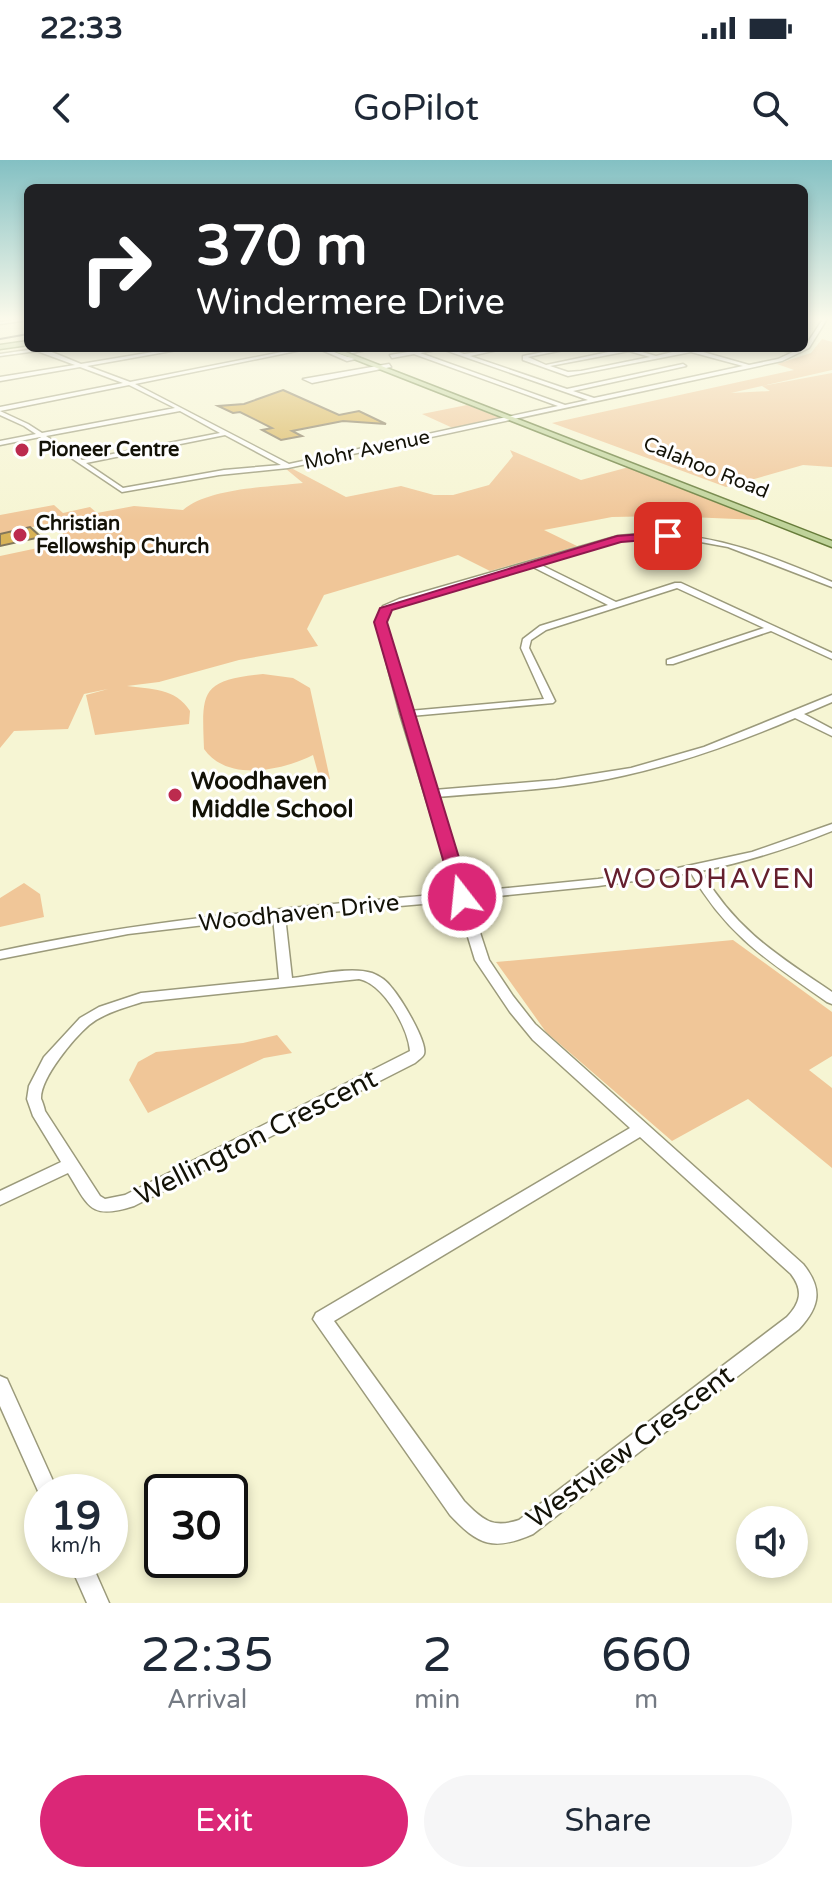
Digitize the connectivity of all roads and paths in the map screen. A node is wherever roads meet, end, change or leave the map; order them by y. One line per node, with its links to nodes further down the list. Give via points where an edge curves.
1 (108, 386): 12 (street)
2 (136, 386): 11 (street)
3 (435, 386): 13 (main road, Calahoo Road)
4 (508, 386): 10 (street)
5 (555, 386): 8 (street)
6 (584, 386): 8 (street)
7 (656, 386): 9 (street, Mohr Avenue)
8 (566, 390): 9 (street)
9 (594, 400): 10 (street, Mohr Avenue)
10 (563, 406): 13 (street, Mohr Avenue)
11 (181, 409): 14 (street); 15 (street)
12 (0, 411): 15 (street)
13 (517, 417): 19 (street, Mohr Avenue); 21 (main road, Calahoo Road); 22 (main road, Calahoo Road)
14 (227, 433): 17 (street); 18 (street)
15 (40, 434): 16 (street); 18 (street)
16 (0, 443)
17 (278, 460): 19 (street); 20 (street, Mohr Avenue)
18 (80, 462): 20 (street, Mohr Avenue, via 122,490)
19 (288, 466): 20 (street, Mohr Avenue)
20 (219, 473)
21 (832, 537)
22 (832, 544)
23 (531, 563): 24 (street, Westview Crescent, via 621,538 693,536 733,544); 25 (street); 30 (street, Westview Crescent, via 386,608 380,622)
24 (832, 585)
25 (613, 604): 26 (street, via 678,585); 30 (street, via 543,628 527,639 525,648 550,701)
26 (772, 628): 27 (street); 28 (street)
27 (832, 656)
28 (670, 662)
29 (832, 698): 31 (street)
30 (405, 714): 33 (street, Westview Crescent)
31 (796, 714): 32 (street); 33 (street, via 632,771)
32 (832, 733)
33 (430, 794): 36 (street, Westview Crescent)
34 (832, 827): 35 (street, Woodhaven Drive)
35 (695, 870): 36 (street, Woodhaven Drive); 40 (street, via 740,933)
36 (462, 897): 37 (street, Woodhaven Drive); 41 (street, Westview Crescent, via 482,960 519,1015)
37 (279, 915): 38 (street, Woodhaven Drive, via 115,931); 39 (street)
38 (0, 955)
39 (286, 983): 42 (street, Wellington Crescent, via 141,998 85,1021 49,1061 34,1099); 42 (street, Wellington Crescent, via 359,975 378,980 417,1053 119,1204 94,1201)
40 (832, 999)
41 (641, 1129): 41 (street, Westview Crescent, via 322,1319 457,1508 486,1533 510,1535 526,1527 793,1323 808,1306 810,1288 797,1269)
42 (69, 1165): 43 (street)
43 (0, 1198)
44 (0, 1385): 45 (street)
45 (40, 1474)
46 (87, 1578): 47 (street)
47 (98, 1603)

